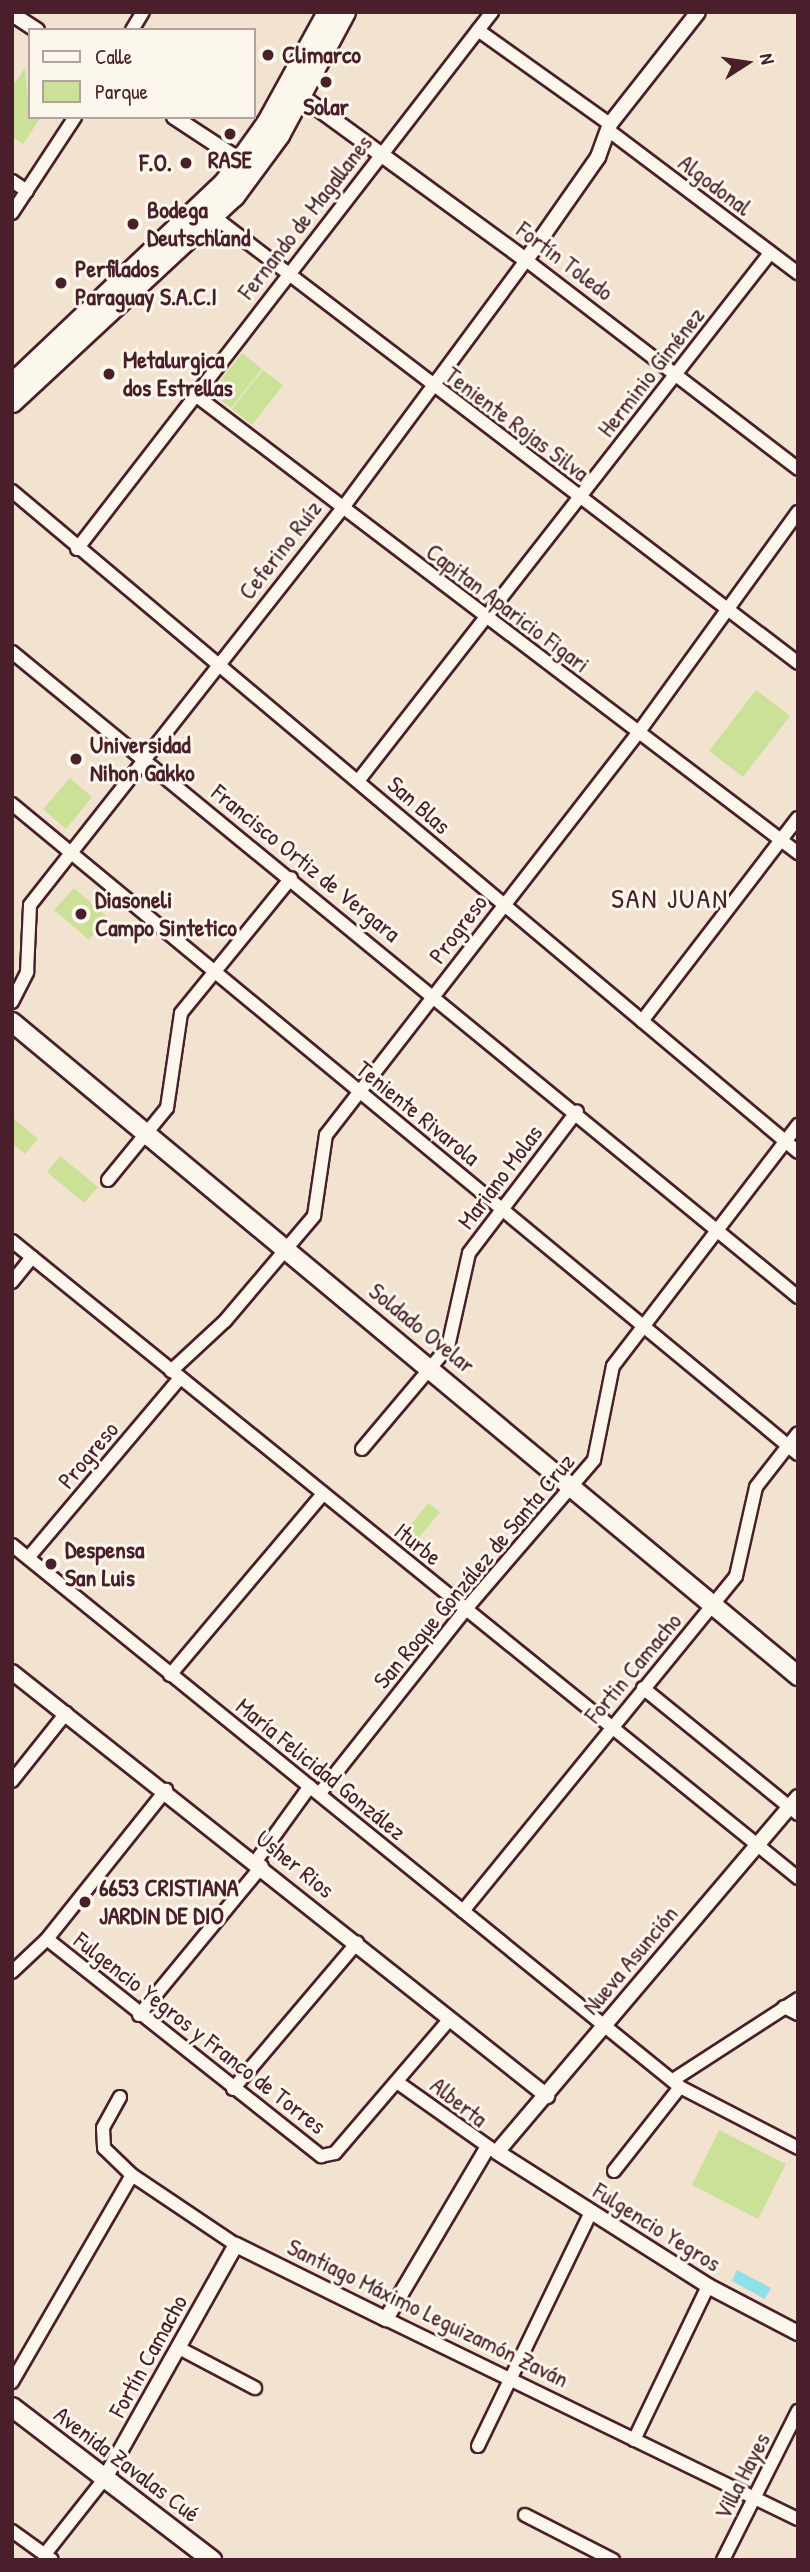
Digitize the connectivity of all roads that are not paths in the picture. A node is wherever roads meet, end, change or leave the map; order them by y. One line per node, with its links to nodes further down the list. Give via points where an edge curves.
1 (143, 12): 8 (street)
2 (327, 12): 17 (highway)
3 (345, 12): 10 (highway)
4 (492, 12): 9 (street, Fernando de Magallanes)
5 (698, 12): 13 (street)
6 (12, 14): 7 (street)
7 (34, 28)
8 (133, 28)
9 (478, 30): 13 (street, Algodonal); 15 (street, Fernando de Magallanes)
10 (300, 96): 15 (street, Fortín Toledo); 21 (highway, via 261,162)
11 (74, 119): 19 (street)
12 (177, 119): 17 (street)
13 (609, 127): 14 (street, Algodonal); 16 (street)
14 (621, 140): 16 (street, Ceferino Ruíz); 22 (street, Algodonal)
15 (381, 153): 23 (street, Fortín Toledo); 25 (street, Fernando de Magallanes)
16 (598, 158): 23 (street, Ceferino Ruíz)
17 (241, 161): 27 (highway)
18 (12, 181): 19 (street)
19 (27, 191): 20 (street)
20 (12, 213)
21 (213, 216): 25 (street, Teniente Rojas Silva); 30 (highway)
22 (771, 253): 24 (street, Algodonal); 26 (street, Herminio Giménez)
23 (526, 260): 26 (street, Fortín Toledo); 28 (street, Ceferino Ruíz)
24 (798, 273)
25 (287, 274): 28 (street, Teniente Rojas Silva); 29 (street, Fernando de Magallanes)
26 (675, 374): 31 (street, Fortín Toledo); 33 (street, Herminio Giménez)
27 (12, 383)
28 (432, 385): 33 (street, Teniente Rojas Silva); 34 (street, Ceferino Ruíz)
29 (194, 394): 34 (street, Capitan Aparicio Figari); 36 (street, Fernando de Magallanes)
30 (12, 402)
31 (798, 469)
32 (12, 491): 36 (street, San Blas)
33 (579, 498): 37 (street, Teniente Rojas Silva); 38 (street, Herminio Giménez)
34 (342, 509): 38 (street, Capitan Aparicio Figari); 41 (street, Ceferino Ruíz)
35 (798, 512): 37 (street, Progreso)
36 (77, 549): 41 (street, San Blas)
37 (728, 608): 40 (street, Teniente Rojas Silva); 42 (street, Progreso)
38 (486, 618): 42 (street, Capitan Aparicio Figari); 44 (street, Herminio Giménez)
39 (12, 652): 43 (street, Francisco Ortiz de Vergara)
40 (798, 663)
41 (217, 666): 43 (street, Ceferino Ruíz); 44 (street, San Blas)
42 (638, 733): 47 (street, Capitan Aparicio Figari); 51 (street, Progreso)
43 (147, 760): 48 (street, Ceferino Ruíz); 50 (street, Francisco Ortiz de Vergara)
44 (358, 780): 51 (street, San Blas)
45 (12, 804): 48 (street, Teniente Rivarola)
46 (798, 818): 47 (street)
47 (780, 840): 49 (street, Capitan Aparicio Figari); 55 (street)
48 (71, 852): 52 (street, Teniente Rivarola); 54 (street, Ceferino Ruíz, via 30,905 27,972)
49 (798, 853)
50 (290, 878): 52 (street); 53 (street, Francisco Ortiz de Vergara)
51 (502, 905): 53 (street, Progreso); 55 (street, San Blas)
52 (216, 969): 57 (street, Teniente Rivarola); 60 (street, via 181,1013 172,1091)
53 (435, 993): 57 (street, Progreso); 58 (street, Francisco Ortiz de Vergara)
54 (12, 1002)
55 (642, 1021): 61 (street, San Blas)
56 (12, 1022): 60 (main road, Soldado Ovelar)
57 (360, 1094): 64 (street, Teniente Rivarola); 67 (street, Progreso, via 326,1135 314,1216)
58 (578, 1111): 64 (street, Mariano Molas); 65 (street, Francisco Ortiz de Vergara)
59 (798, 1125): 61 (street, San Roque González de Santa Cruz)
60 (146, 1135): 63 (street); 67 (main road, Soldado Ovelar)
61 (785, 1142): 62 (street, San Blas); 65 (street, San Roque González de Santa Cruz)
62 (798, 1153)
63 (108, 1180)
64 (502, 1208): 71 (street, Teniente Rivarola); 72 (street, Mariano Molas, via 469,1253 448,1347)
65 (720, 1233): 70 (street, Francisco Ortiz de Vergara); 71 (street, San Roque González de Santa Cruz)
66 (12, 1241): 68 (street, Iturbe)
67 (287, 1252): 72 (main road, Soldado Ovelar); 73 (street, Progreso)
68 (32, 1257): 69 (street); 73 (street, Iturbe)
69 (12, 1282)
70 (798, 1297)
71 (643, 1327): 76 (street, Teniente Rivarola); 77 (street, San Roque González de Santa Cruz, via 612,1366 594,1460)
72 (433, 1367): 75 (street, Mariano Molas); 77 (main road, Soldado Ovelar)
73 (176, 1375): 78 (street, Iturbe); 80 (street, Progreso)
74 (798, 1433): 76 (street, Fortin Camacho)
75 (362, 1448)
76 (793, 1450): 81 (street, Fortin Camacho, via 756,1487 736,1576)
77 (571, 1489): 81 (main road, Soldado Ovelar); 82 (street, San Roque González de Santa Cruz)
78 (323, 1494): 82 (street, Iturbe); 84 (street)
79 (12, 1545): 80 (street, María Felicidad González)
80 (29, 1558): 84 (street, María Felicidad González)
81 (713, 1605): 85 (main road, Soldado Ovelar); 86 (street, Fortin Camacho)
82 (465, 1610): 88 (street, Iturbe); 90 (street, San Roque González de Santa Cruz)
83 (12, 1672): 87 (street, Usher Rios)
84 (170, 1675): 90 (street, María Felicidad González)
85 (798, 1676)
86 (643, 1688): 88 (street, Fortin Camacho); 92 (street)
87 (66, 1713): 89 (street); 91 (street, Usher Rios)
88 (611, 1726): 93 (street, Iturbe); 96 (street, Fortin Camacho)
89 (12, 1781)
90 (315, 1789): 94 (street, San Roque González de Santa Cruz); 96 (street, María Felicidad González)
91 (166, 1790): 94 (street, Usher Rios); 97 (street)
92 (795, 1806): 93 (street, Nueva Asunción)
93 (758, 1844): 95 (street, Iturbe); 105 (street, Nueva Asunción)
94 (259, 1864): 98 (street, Usher Rios); 103 (street, San Roque González de Santa Cruz)
95 (798, 1878)
96 (463, 1911): 105 (street, María Felicidad González)
97 (47, 1939): 99 (street); 103 (street, Fulgencio Yegros y Franco de Torres)
98 (357, 1943): 104 (street, Usher Rios); 108 (street)
99 (12, 1972)
100 (798, 1999): 101 (street)
101 (784, 2007): 102 (street); 107 (street)
102 (798, 2014)
103 (139, 2015): 108 (street, Fulgencio Yegros y Franco de Torres)
104 (449, 2020): 106 (street); 109 (street, Usher Rios)
105 (604, 2027): 107 (street); 109 (street, Nueva Asunción)
106 (397, 2082): 108 (street, Fulgencio Yegros y Franco de Torres, via 328,2157); 112 (street, Alberta)
107 (676, 2083): 111 (street); 113 (street)
108 (233, 2089)
109 (547, 2096): 112 (street, Nueva Asunción)
110 (120, 2097): 114 (street, Santiago Máximo Leguizamón Zaván, via 101,2140)
111 (798, 2148)
112 (491, 2151): 115 (street, Fulgencio Yegros); 118 (street, Nueva Asunción)
113 (614, 2171)
114 (132, 2175): 116 (street, Santiago Máximo Leguizamón Zaván); 122 (street)
115 (590, 2214): 117 (street, Fulgencio Yegros); 121 (street)
116 (236, 2245): 118 (street, Santiago Máximo Leguizamón Zaván); 120 (street, Fortín Camacho)
117 (708, 2286): 119 (street, Fulgencio Yegros); 126 (street)
118 (386, 2319): 121 (street, Santiago Máximo Leguizamón Zaván)
119 (798, 2333)
120 (179, 2348): 123 (street); 128 (street, Fortín Camacho)
121 (510, 2378): 126 (street, Santiago Máximo Leguizamón Zaván); 127 (street)
122 (12, 2382)
123 (255, 2388)
124 (12, 2407): 128 (main road, Avenida Zavalas Cué)
125 (798, 2411): 129 (street, Villa Hayes)
126 (634, 2440): 129 (street, Santiago Máximo Leguizamón Zaván)
127 (478, 2446)
128 (105, 2478): 133 (street, Fortín Camacho); 134 (main road, Avenida Zavalas Cué)
129 (755, 2499): 131 (street, Santiago Máximo Leguizamón Zaván); 136 (street, Villa Hayes)
130 (525, 2515): 135 (street)
131 (798, 2519)
132 (12, 2531): 133 (street)
133 (48, 2557)
134 (212, 2560)
135 (613, 2560)
136 (723, 2560)

